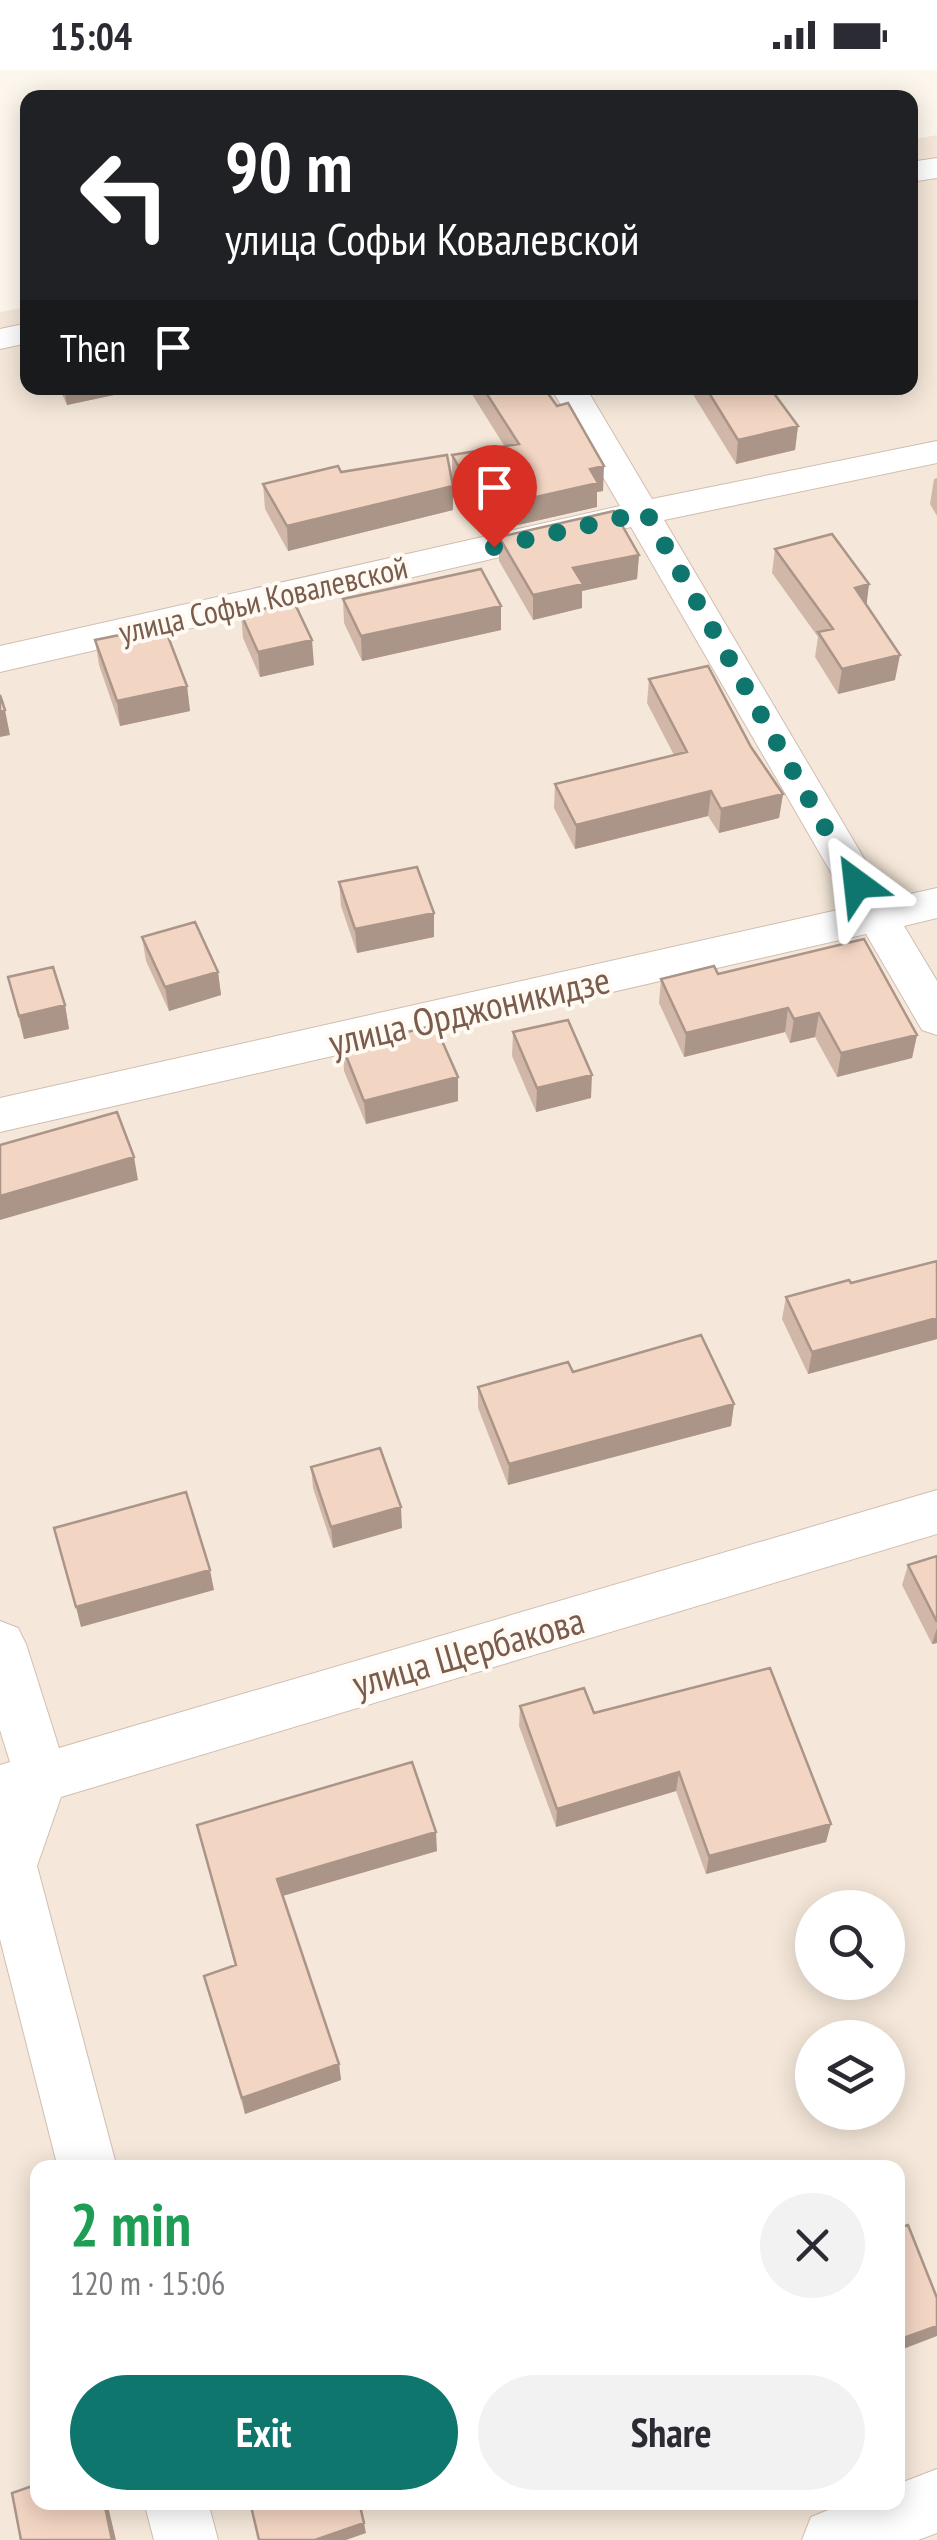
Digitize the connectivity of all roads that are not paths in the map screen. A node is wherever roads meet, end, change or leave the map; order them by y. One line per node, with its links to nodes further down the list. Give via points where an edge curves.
1 (573, 395): 3 (street)
2 (937, 452): 3 (street, улица Софьи Ковалевской)
3 (646, 512): 4 (street, улица Софьи Ковалевской); 6 (street)
4 (0, 659)
5 (937, 903): 6 (street, улица Орджоникидзе)
6 (876, 918): 7 (street); 8 (street, улица Орджоникидзе)
7 (937, 1019)
8 (0, 1115)
9 (937, 1512): 11 (street, улица Щербакова)
10 (0, 1644): 11 (street)
11 (20, 1784): 12 (street, via 10,1866)
12 (86, 2160)
13 (937, 2501): 16 (street)
14 (178, 2510): 15 (street)
15 (186, 2540)
16 (834, 2540)

